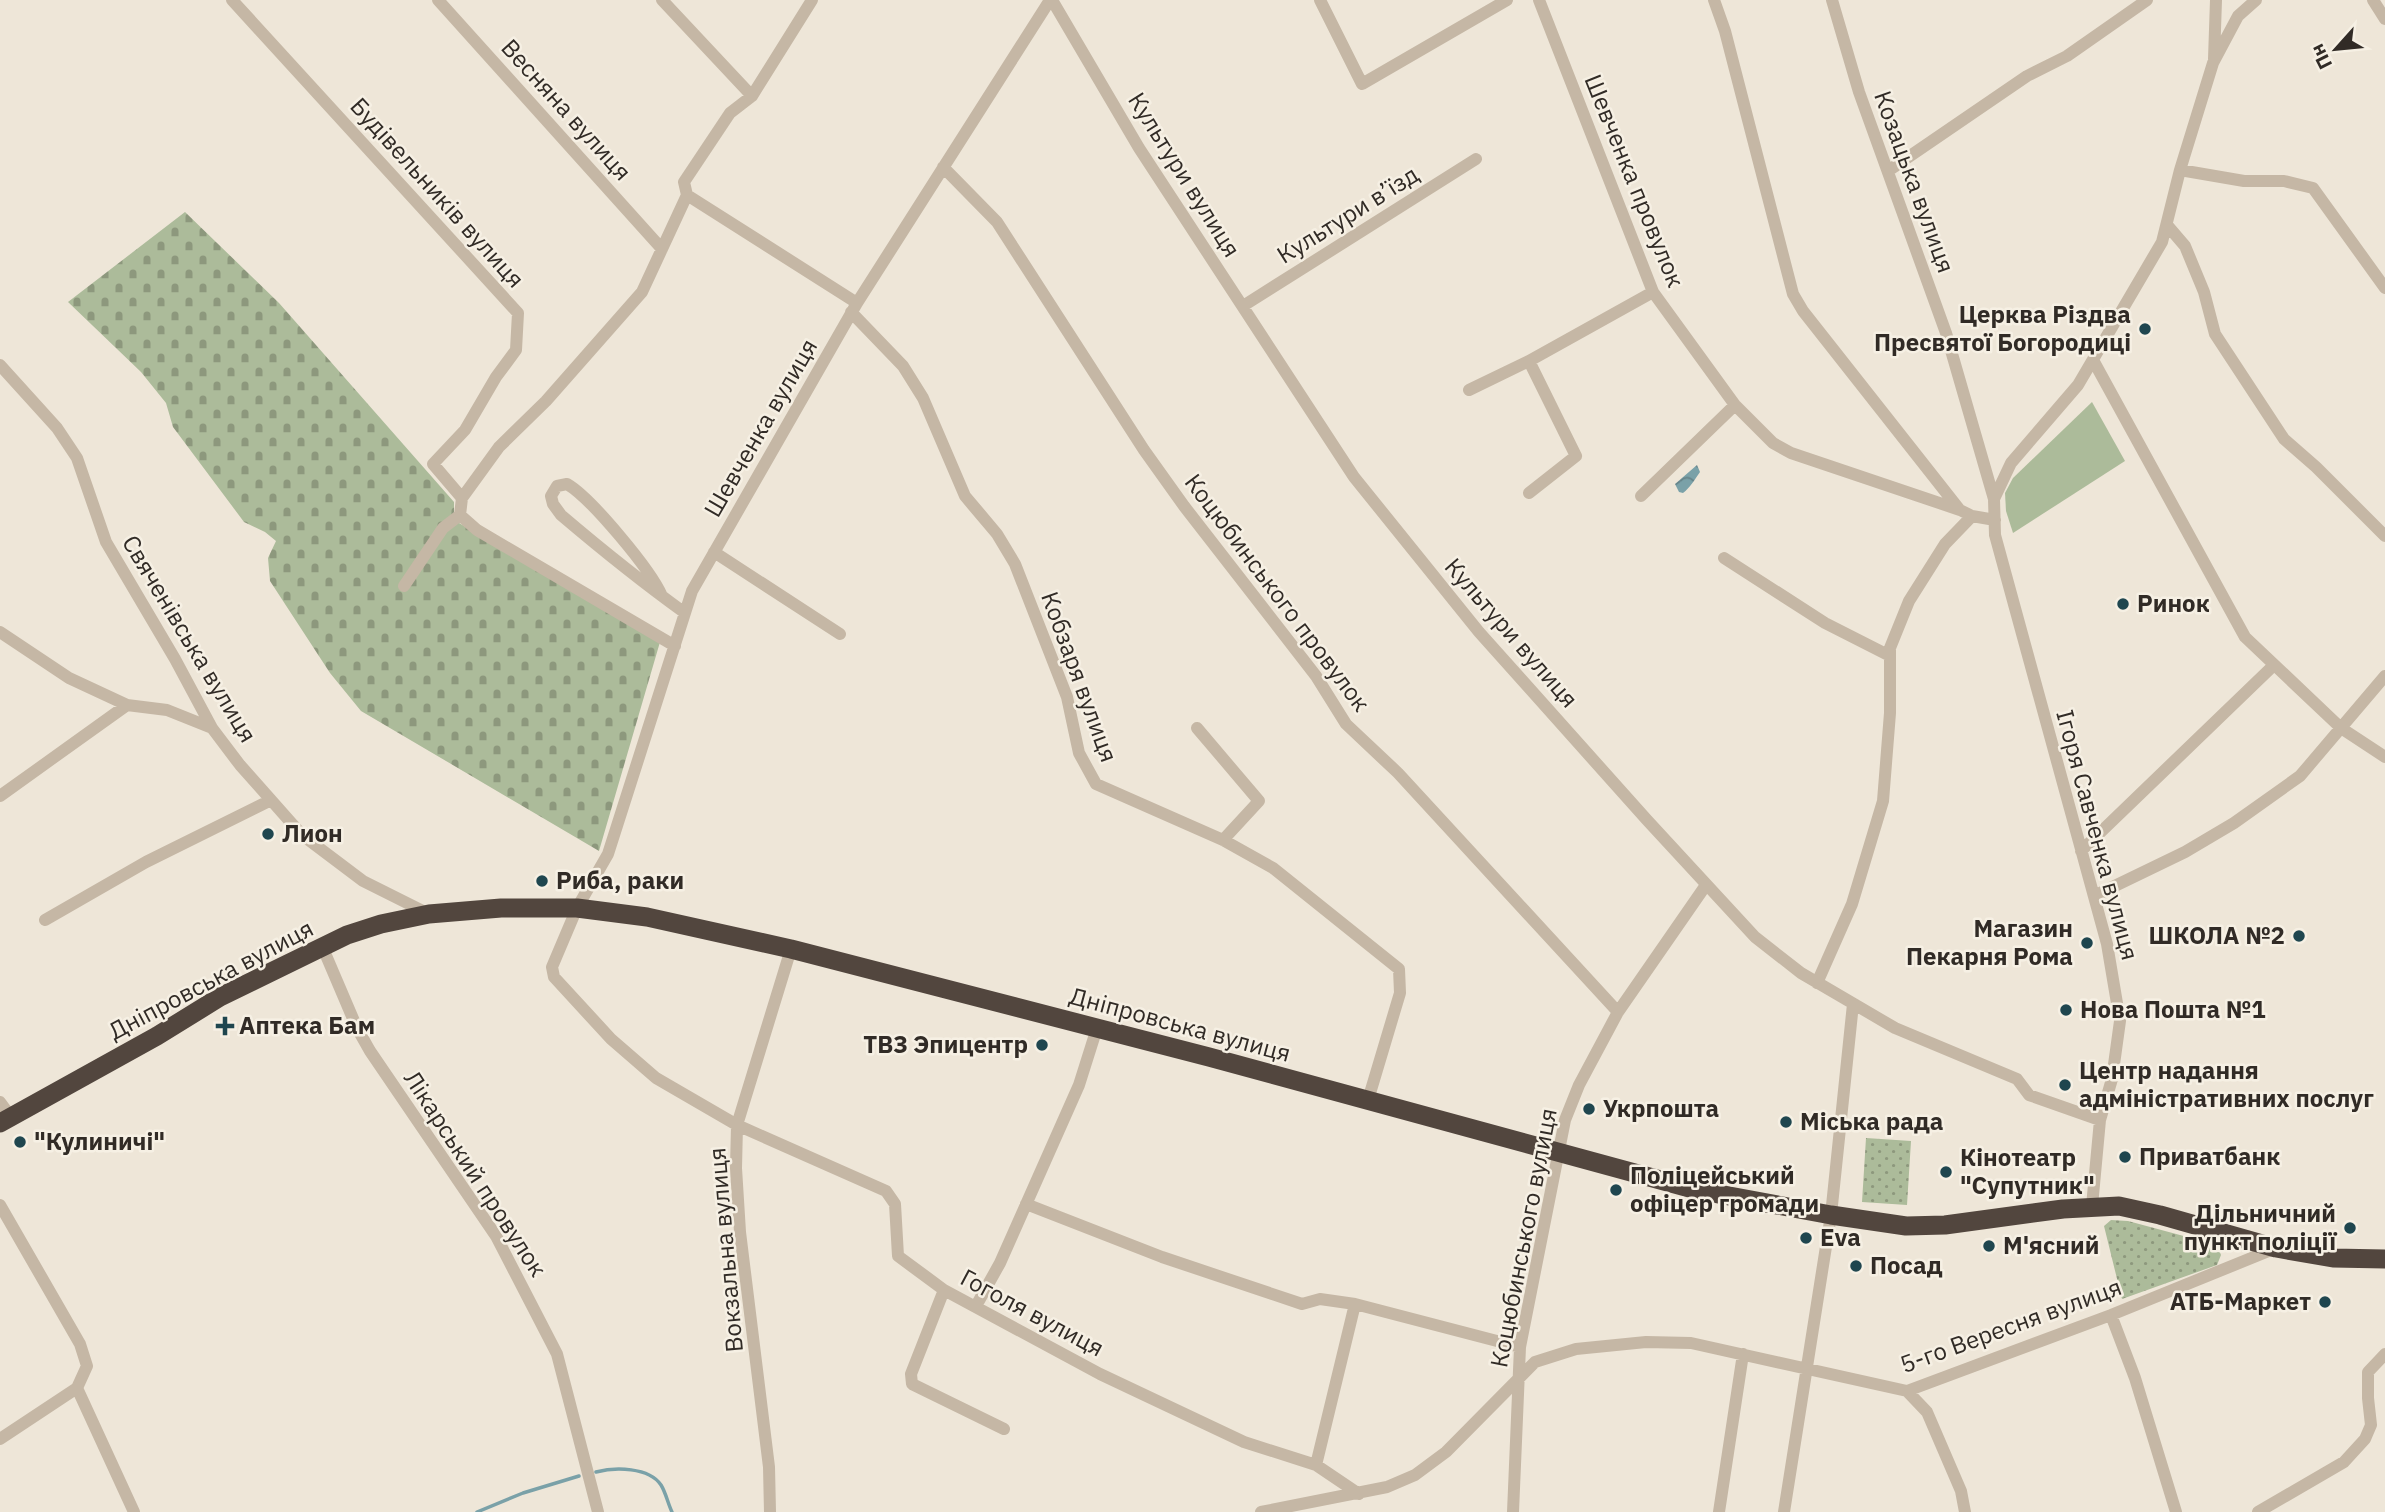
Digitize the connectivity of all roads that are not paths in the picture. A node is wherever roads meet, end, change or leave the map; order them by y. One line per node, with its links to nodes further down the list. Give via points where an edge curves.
1 (232, 0): 36 (street, Будівельників вулиця, via 518,313 516,350 465,430 433,464)
2 (438, 0): 24 (street, Весняна вулиця)
3 (662, 0): 17 (street)
4 (813, 0): 17 (street)
5 (1051, 0): 19 (street, Шевченка вулиця); 27 (street, Культури вулиця, via 1139,148)
6 (1320, 0): 7 (street, via 1362,84)
7 (1507, 0)
8 (1539, 0): 26 (street, Шевченка провулок)
9 (1714, 0): 38 (street, via 1793,294)
10 (1832, 0): 21 (street, Козацька вулиця)
11 (2147, 0): 21 (street)
12 (2216, 0): 16 (street)
13 (2256, 0): 16 (street, via 2238,16)
14 (2373, 0): 15 (street)
15 (2385, 19)
16 (2213, 63): 20 (street)
17 (752, 96): 22 (street, via 730,113 684,182)
18 (1476, 159): 27 (street, Культури в’їзд)
19 (943, 167): 28 (street, Шевченка вулиця); 72 (street, Коцюбинського провулок, via 997,222 1143,450 1316,676 1346,724 1398,773)
20 (2180, 170): 23 (street); 25 (street, via 2314,188)
21 (1888, 171): 37 (street, Козацька вулиця, via 1946,333)
22 (687, 195): 24 (street); 28 (street, Кобзаря вулиця)
23 (2167, 225): 29 (street, via 2162,242); 42 (street, via 2185,246 2215,334 2284,439)
24 (662, 249): 36 (street, via 642,292 499,447)
25 (2385, 288)
26 (1653, 292): 30 (street); 33 (street, Шевченка провулок)
27 (1243, 306): 63 (street, Культури вулиця, via 1354,477 1479,632)
28 (854, 307): 43 (street, Шевченка вулиця); 61 (street, Кобзаря вулиця, via 923,398 965,496 997,534 1014,564 1067,697 1079,753 1097,784)
29 (2093, 360): 37 (street, via 2078,385 2011,463); 52 (street, via 2245,637)
30 (1529, 361): 32 (street); 34 (street, via 1576,456)
31 (0, 365): 55 (street, Свяченівська вулиця, via 57,428 77,458 106,542)
32 (1469, 390)
33 (1735, 405): 35 (street); 38 (street, Шевченка провулок, via 1773,443 1791,453)
34 (1529, 493)
35 (1641, 496)
36 (462, 498): 39 (street)
37 (1994, 499): 41 (street, Ігоря Савченка вулиця)
38 (1960, 510): 40 (street, Шевченка провулок)
39 (460, 515): 45 (street, via 443,528); 50 (street, via 477,530)
40 (1972, 516): 41 (street, Шевченка провулок); 51 (street, via 1945,544 1909,601)
41 (1995, 520): 62 (street, Ігоря Савченка вулиця, via 1995,535)
42 (2385, 536)
43 (714, 552): 47 (street, Шевченка вулиця); 49 (street)
44 (1724, 558): 51 (street, via 1825,623)
45 (404, 586)
46 (662, 597): 46 (street, via 561,515 552,504 557,486 575,488 594,508 642,562); 47 (street)
47 (685, 613): 50 (street, Шевченка вулиця)
48 (0, 632): 54 (street, via 69,678)
49 (840, 634)
50 (675, 646): 65 (street, Шевченка вулиця, via 608,854)
51 (1890, 656): 70 (street, via 1883,801 1852,904)
52 (2274, 665): 57 (street); 62 (street)
53 (2385, 676): 57 (street)
54 (127, 705): 55 (street, via 167,710); 59 (street)
55 (212, 727): 60 (street, Свяченівська вулиця)
56 (1197, 728): 61 (street, via 1259,801)
57 (2341, 728): 58 (street); 64 (street, via 2300,776 2234,823)
58 (2385, 757)
59 (0, 796)
60 (271, 800): 66 (street, Свяченівська вулиця, via 302,835 363,881); 67 (street, via 146,862)
61 (1223, 839): 74 (street, Кобзаря вулиця, via 1273,868 1399,969 1400,993)
62 (2081, 851): 64 (street, Ігоря Савченка вулиця)
63 (1706, 885): 70 (street, Культури вулиця, via 1755,937); 72 (street, Коцюбинського вулиця)
64 (2094, 895): 76 (street, Ігоря Савченка вулиця, via 2120,1021 2112,1079)
65 (577, 908): 66 (highway, Дніпровська вулиця); 69 (highway, Дніпровська вулиця, via 659,920); 77 (street, Шевченка вулиця, via 552,967 554,977 611,1039 656,1078)
66 (429, 914): 68 (highway, Дніпровська вулиця, via 381,924)
67 (45, 920)
68 (322, 946): 75 (highway, Дніпровська вулиця); 101 (street, Лікарський провулок, via 356,1028 496,1236 557,1354)
69 (791, 949): 73 (highway, Дніпровська вулиця); 77 (street, Вокзальна вулиця)
70 (1817, 983): 71 (street, Культури вулиця)
71 (1853, 1004): 76 (street, Культури вулиця, via 1895,1028 2017,1079 2029,1096); 82 (street)
72 (1618, 1012): 78 (street, Коцюбинського вулиця, via 1579,1085 1565,1120)
73 (1097, 1028): 74 (highway, Дніпровська вулиця); 79 (street, via 1079,1085)
74 (1368, 1100): 78 (highway, Дніпровська вулиця)
75 (4, 1114)
76 (2100, 1120): 81 (street, Ігоря Савченка вулиця)
77 (737, 1125): 85 (street, Гоголя вулиця, via 886,1191 895,1204 898,1256); 102 (street, Вокзальна вулиця, via 740,1232 769,1467)
78 (1560, 1152): 82 (highway, Дніпровська вулиця, via 1697,1189); 89 (street, Коцюбинського вулиця)
79 (1026, 1204): 86 (street, via 1302,1304 1320,1299); 87 (street)
80 (0, 1205): 94 (street, via 80,1344 87,1366)
81 (2092, 1206): 82 (highway, Дніпровська вулиця, via 1926,1226); 83 (highway, Дніпровська вулиця, via 2133,1208)
82 (1831, 1215): 92 (street)
83 (2276, 1248): 84 (highway, Дніпровська вулиця, via 2333,1258); 88 (street, 5-го Вересня вулиця)
84 (2385, 1259)
85 (944, 1290): 87 (street, Гоголя вулиця); 96 (street, via 911,1374 912,1384)
86 (1355, 1304): 89 (street); 98 (street)
87 (976, 1306): 98 (street, Гоголя вулиця, via 1100,1374 1244,1442)
88 (2111, 1315): 95 (street, 5-го Вересня вулиця); 108 (street)
89 (1520, 1347): 93 (street, Коцюбинського вулиця)
90 (1743, 1354): 92 (street, 5-го Вересня вулиця); 93 (street, 5-го Вересня вулиця, via 1691,1343 1576,1349 1535,1362); 105 (street)
91 (2385, 1354): 109 (street, via 2368,1372 2371,1425 2365,1439 2344,1462)
92 (1807, 1370): 95 (street, 5-го Вересня вулиця); 106 (street)
93 (1517, 1379): 99 (street, 5-го Вересня вулиця, via 1446,1452 1415,1475); 104 (street, Коцюбинського вулиця)
94 (77, 1388): 97 (street); 100 (street)
95 (1908, 1391): 107 (street, via 1927,1412 1961,1491)
96 (1004, 1429)
97 (0, 1439)
98 (1316, 1465): 99 (street, Гоголя вулиця)
99 (1359, 1494): 103 (street, 5-го Вересня вулиця)
100 (134, 1512)
101 (598, 1512)
102 (770, 1512)
103 (1261, 1512)
104 (1513, 1512)
105 (1719, 1512)
106 (1784, 1512)
107 (1965, 1512)
108 (2176, 1512)
109 (2258, 1512)

